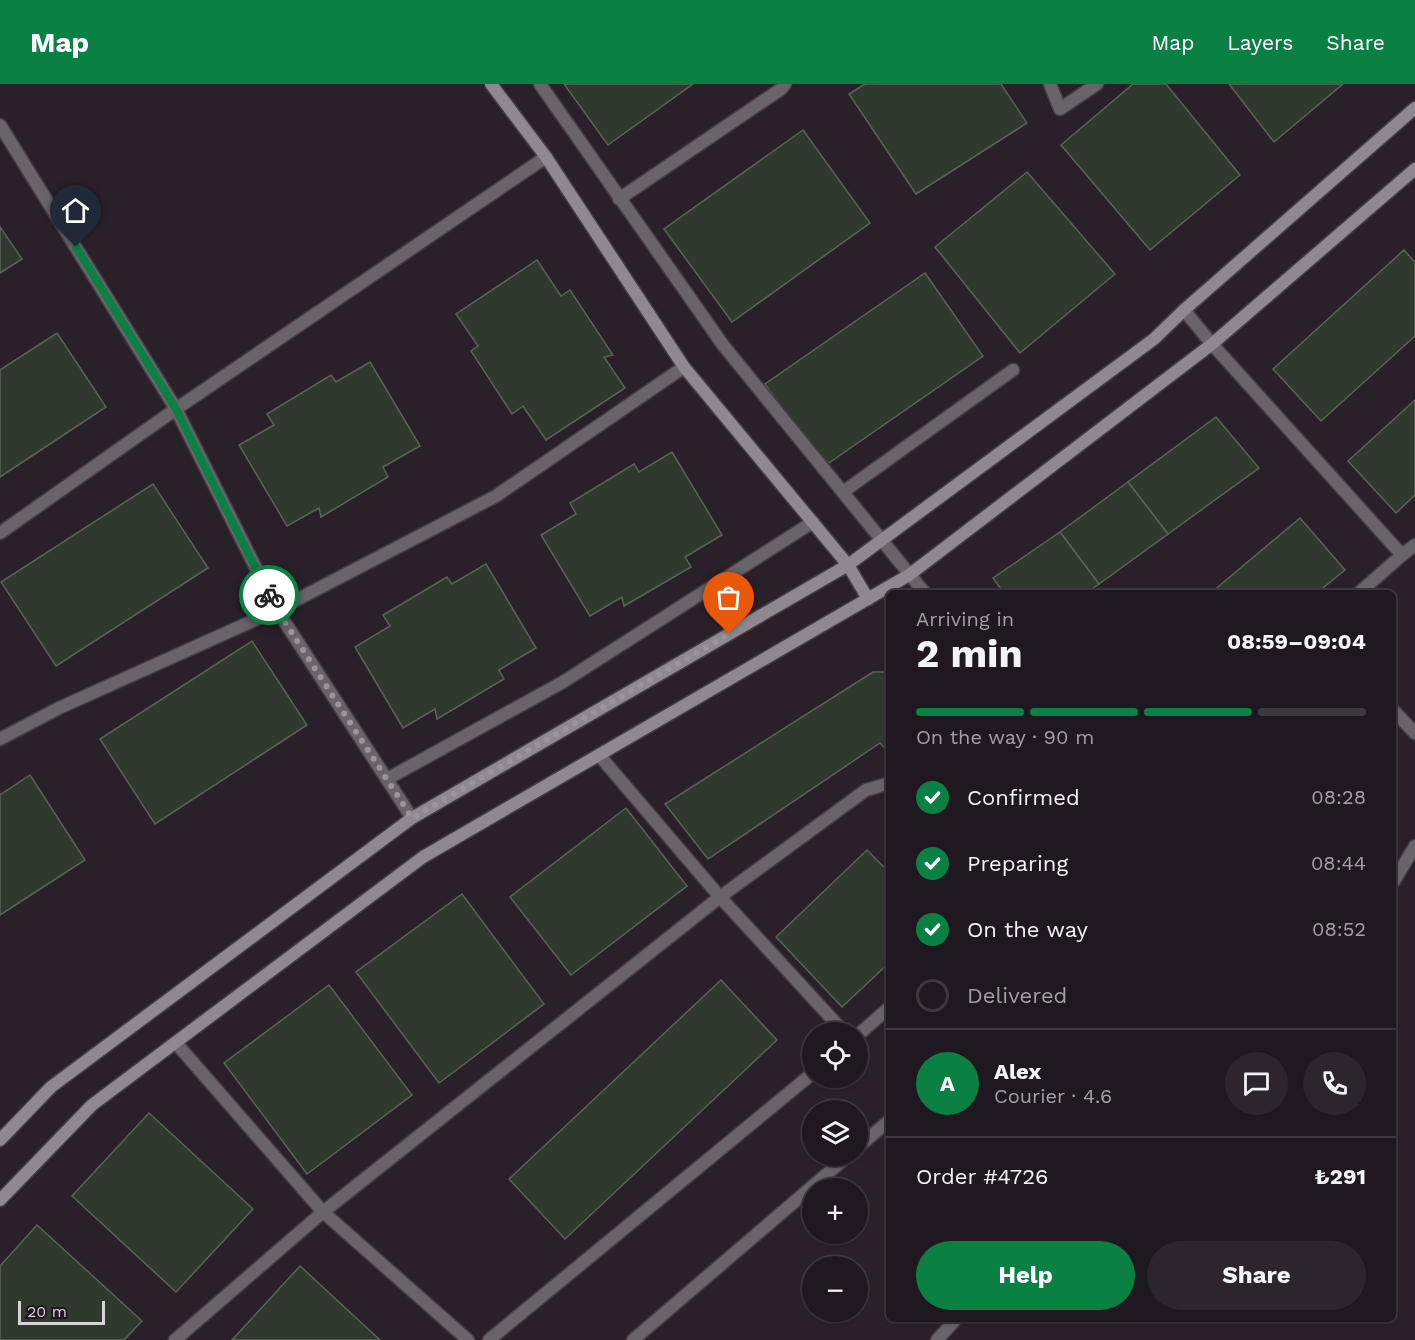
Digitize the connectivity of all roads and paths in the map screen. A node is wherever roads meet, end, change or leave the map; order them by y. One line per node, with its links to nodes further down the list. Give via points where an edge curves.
1 (491, 84): 8 (street)
2 (540, 84): 10 (street)
3 (784, 84): 10 (street)
4 (1050, 84): 5 (street, via 1060,109)
5 (1097, 84)
6 (1415, 108): 11 (street)
7 (0, 125): 15 (street)
8 (546, 157): 13 (street); 15 (street)
9 (1415, 169): 12 (street)
10 (619, 199): 16 (street, via 723,345)
11 (1184, 310): 12 (street); 19 (street, via 1154,339)
12 (1212, 344): 21 (street); 23 (street)
13 (684, 367): 17 (street); 27 (street, via 496,496)
14 (1013, 370): 16 (street)
15 (176, 409): 18 (street); 27 (street)
16 (843, 492): 19 (street)
17 (813, 522): 22 (street); 32 (street, via 562,682)
18 (0, 533)
19 (882, 540): 22 (street); 23 (street)
20 (1415, 544): 21 (street)
21 (1402, 555): 25 (street)
22 (848, 565): 26 (street); 34 (street)
23 (909, 575): 24 (street); 26 (street)
24 (922, 590)
25 (1362, 590)
26 (868, 599): 31 (street)
27 (277, 610): 30 (street, via 58,708); 32 (street)
28 (1396, 713): 29 (street)
29 (1415, 733)
30 (0, 739)
31 (599, 754): 37 (street); 41 (street, via 423,857)
32 (387, 779): 34 (street)
33 (886, 784): 37 (street, via 866,790)
34 (412, 818): 45 (street, via 51,1087)
35 (1415, 846): 36 (street)
36 (1396, 878)
37 (720, 897): 39 (street); 48 (street)
38 (886, 1010): 40 (street)
39 (835, 1022)
40 (868, 1026)
41 (176, 1043): 47 (street, via 92,1105); 48 (street)
42 (802, 1082): 52 (street)
43 (886, 1123): 44 (street)
44 (868, 1139)
45 (0, 1140)
46 (836, 1166): 53 (street)
47 (0, 1200)
48 (322, 1212): 50 (street); 51 (street)
49 (953, 1322): 54 (street)
50 (175, 1340)
51 (468, 1340)
52 (489, 1340)
53 (633, 1340)
54 (937, 1340)

